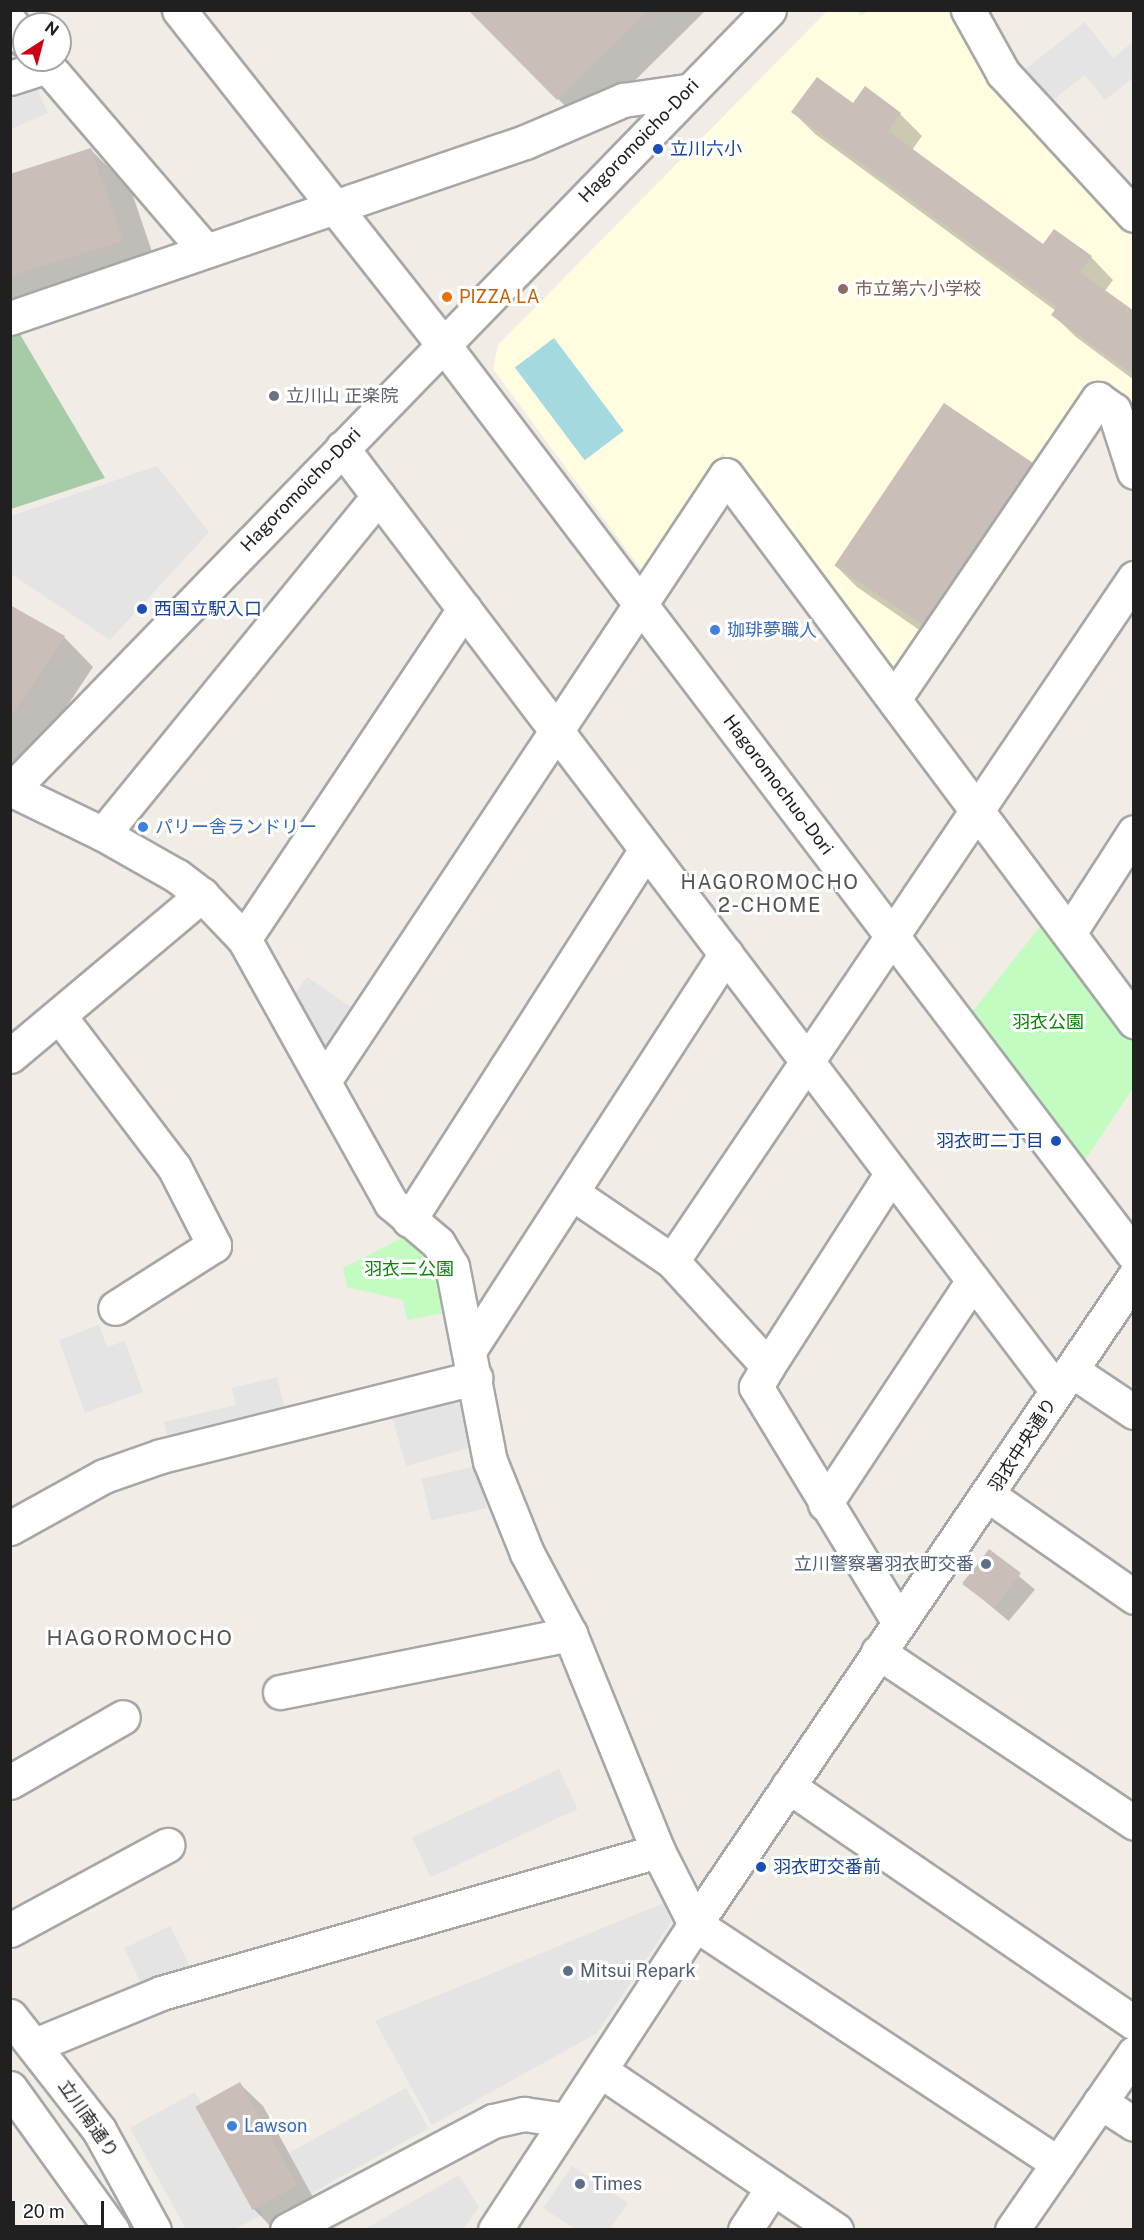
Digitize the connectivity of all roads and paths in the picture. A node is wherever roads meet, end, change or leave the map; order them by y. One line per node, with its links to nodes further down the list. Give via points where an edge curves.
1 (179, 10): 6 (street, Hagoromochuo-Dori)
2 (770, 10): 5 (street, Hagoromoicho-Dori)
3 (968, 10): 7 (street, via 1003,73)
4 (52, 72): 8 (street)
5 (687, 91): 6 (street, via 623,100 525,142); 10 (street, Hagoromoicho-Dori)
6 (335, 209): 8 (street); 10 (street, Hagoromochuo-Dori)
7 (1134, 215)
8 (205, 250): 9 (street)
9 (10, 318)
10 (443, 344): 11 (street, Hagoromoicho-Dori); 15 (street, Hagoromochuo-Dori)
11 (342, 448): 13 (street); 19 (street, Hagoromoicho-Dori)
12 (1134, 471): 17 (street, via 1114,411 1098,399)
13 (379, 496): 16 (street); 22 (street)
14 (1134, 578): 20 (street)
15 (640, 604): 17 (street, via 726,475); 18 (street); 26 (street, Hagoromochuo-Dori)
16 (464, 609): 18 (street); 27 (street)
17 (894, 699): 20 (street)
18 (557, 732): 23 (street); 33 (street)
19 (11, 790): 22 (street)
20 (978, 809): 25 (street); 26 (street)
21 (1134, 832): 25 (street)
22 (103, 834): 24 (street)
23 (646, 849): 28 (street); 36 (street)
24 (202, 895): 27 (street); 29 (street)
25 (1069, 933): 30 (street)
26 (892, 936): 32 (street); 37 (street, Hagoromochuo-Dori)
27 (244, 939): 33 (street)
28 (726, 954): 32 (street); 35 (street)
29 (60, 1017): 31 (street); 41 (street, via 174,1167 214,1245)
30 (1134, 1021)
31 (10, 1056)
32 (808, 1060): 34 (street); 38 (street)
33 (324, 1081): 36 (street, via 391,1203)
34 (892, 1173): 40 (street); 43 (street)
35 (572, 1193): 38 (street); 42 (street)
36 (409, 1220): 42 (street, via 438,1243 452,1266)
37 (1134, 1255)
38 (672, 1261): 43 (street)
39 (1134, 1277): 44 (street, 羽衣中央通り)
40 (973, 1280): 44 (street); 47 (street)
41 (115, 1308)
42 (472, 1364): 48 (street, via 104,1476); 51 (street, via 490,1461 527,1553)
43 (768, 1366): 47 (street, via 756,1387)
44 (1064, 1381): 45 (street); 46 (street, 羽衣中央通り)
45 (1134, 1412)
46 (988, 1495): 49 (street, 羽衣中央通り); 50 (street)
47 (825, 1504): 50 (street)
48 (10, 1528)
49 (1134, 1597)
50 (899, 1622): 52 (street)
51 (570, 1634): 53 (street); 59 (street)
52 (878, 1653): 56 (street); 57 (street)
53 (280, 1692)
54 (123, 1717): 55 (street)
55 (10, 1782)
56 (788, 1786): 61 (street); 63 (street)
57 (1134, 1823)
58 (167, 1845): 60 (street)
59 (658, 1851): 61 (street); 64 (street, via 160,1992)
60 (12, 1924)
61 (695, 1924): 66 (street); 71 (street)
62 (10, 2016): 64 (street, 立川南通り)
63 (1134, 2024)
64 (35, 2045): 74 (street, 立川南通り, via 99,2130)
65 (1134, 2053): 68 (street)
66 (601, 2071): 69 (street); 72 (street)
67 (10, 2088): 73 (street)
68 (1100, 2102): 70 (street); 71 (street)
69 (565, 2120): 75 (street, via 524,2114 493,2121); 76 (street)
70 (1134, 2124)
71 (1058, 2163): 79 (street)
72 (773, 2187): 77 (street); 78 (street)
73 (112, 2229)
74 (154, 2229)
75 (287, 2229)
76 (495, 2229)
77 (745, 2229)
78 (836, 2229)
79 (1012, 2229)

